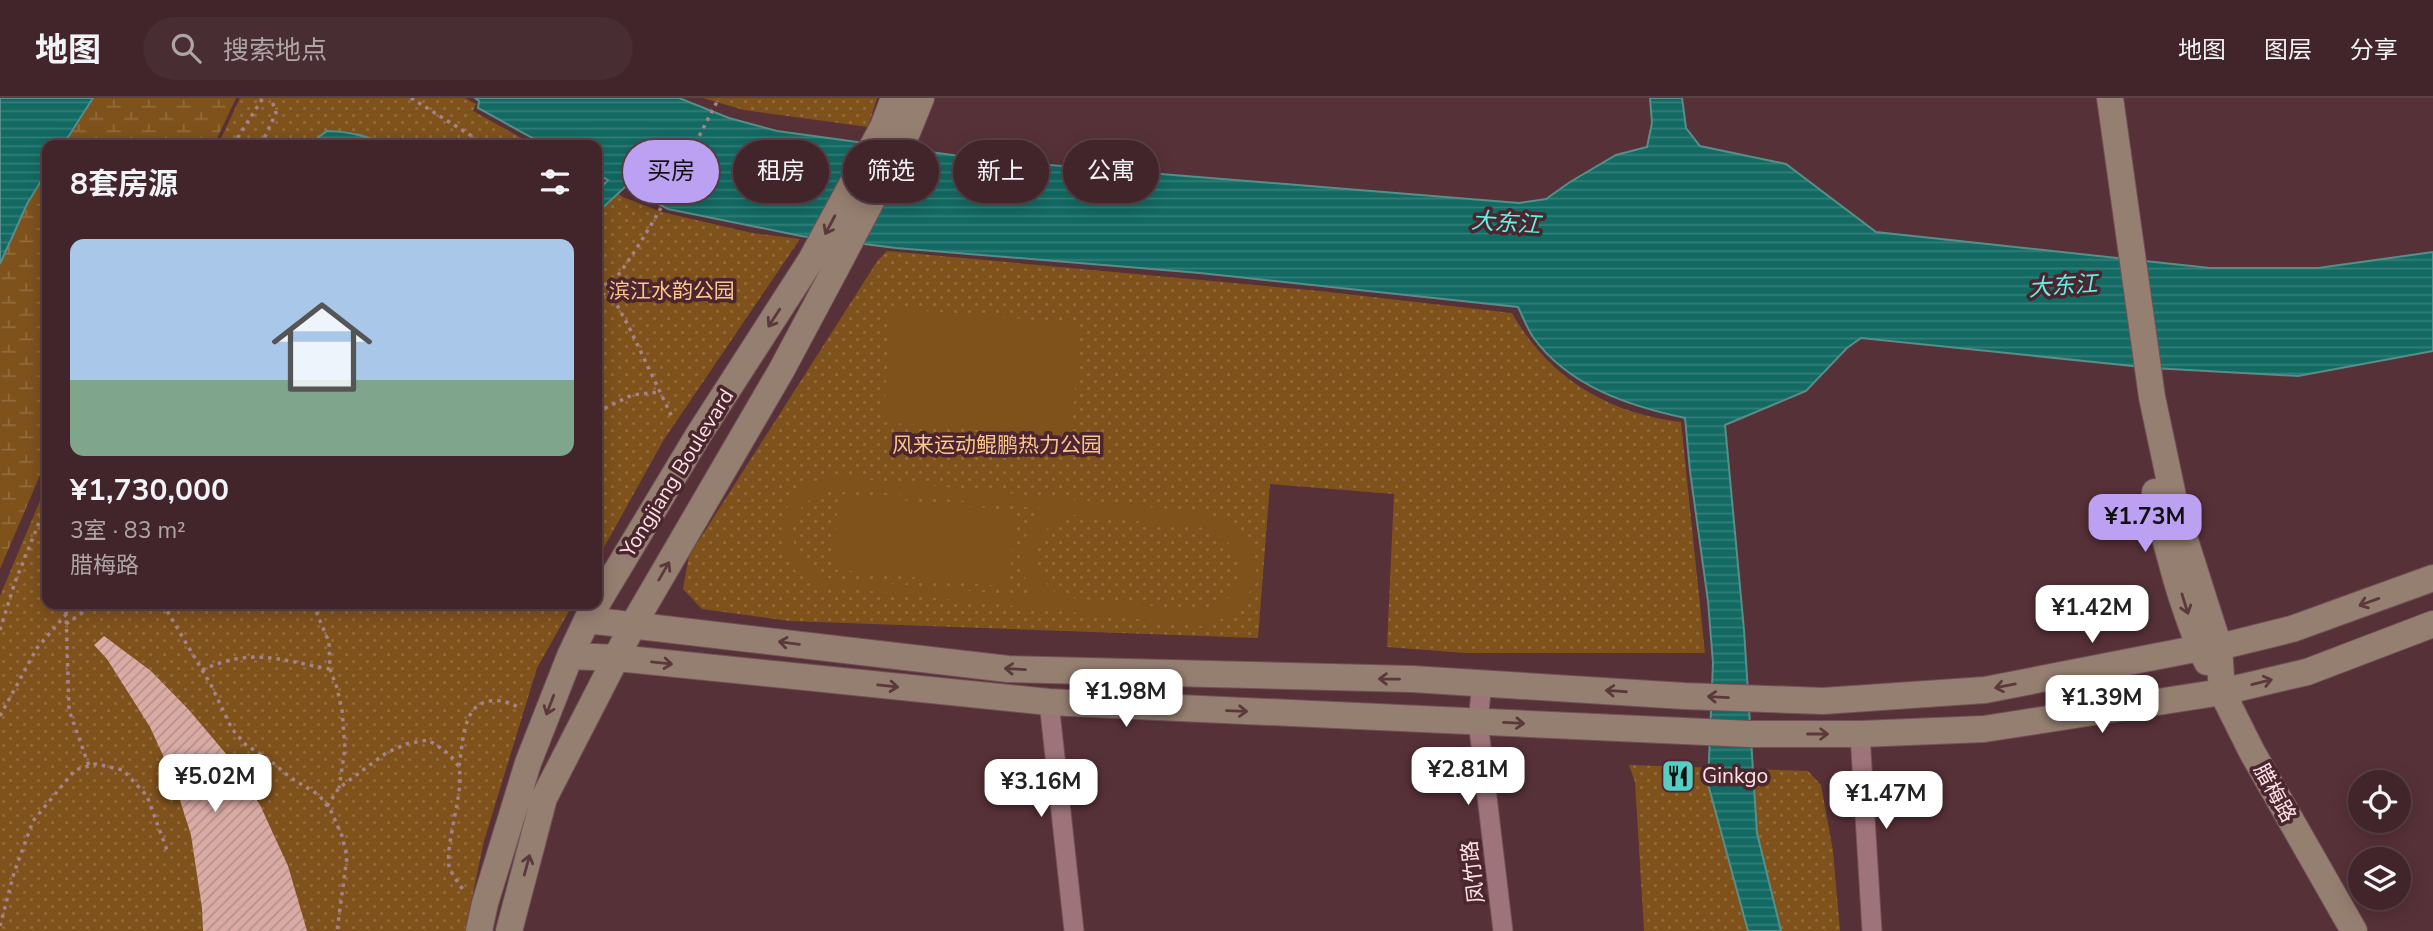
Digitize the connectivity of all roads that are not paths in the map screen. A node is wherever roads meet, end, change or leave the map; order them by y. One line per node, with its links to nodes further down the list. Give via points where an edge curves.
1 (894, 98): 7 (street, Yongjiang Boulevard, one-way to 7, via 811,260)
2 (921, 98): 11 (street, Yongjiang Boulevard, one-way to 2, via 835,270)
3 (2094, 98): 5 (street)
4 (2110, 98): 5 (street)
5 (2121, 227): 12 (street, 腊梅路, via 2144,396)
6 (2433, 578): 12 (street, one-way to 12, via 2292,629)
7 (602, 595)
8 (594, 609): 9 (street, Yongjiang Boulevard, one-way to 9)
9 (587, 620): 11 (street); 13 (street, Yongjiang Boulevard)
10 (2433, 624): 16 (street, one-way to 10, via 2306,671)
11 (633, 625): 14 (street, Yongjiang Boulevard); 15 (street, one-way to 11, via 1008,669)
12 (2210, 648): 15 (street, one-way to 15, via 1985,690 1823,701); 16 (street, 腊梅路)
13 (570, 656): 14 (street); 21 (street, Yongjiang Boulevard, one-way to 21, via 528,763)
14 (617, 658): 17 (street, one-way to 17); 22 (street, Yongjiang Boulevard, one-way to 14, via 544,798)
15 (1482, 683): 18 (street, 凤竹路)
16 (2222, 692): 19 (street, via 1984,729); 20 (street, 腊梅路)
17 (1049, 702): 18 (street, one-way to 18); 23 (street)
18 (1478, 721): 19 (street, one-way to 19, via 1750,734); 24 (street, 凤竹路)
19 (1860, 734): 25 (street)
20 (2349, 929)
21 (479, 931)
22 (509, 931)
23 (1074, 931)
24 (1503, 931)
25 (1872, 931)

